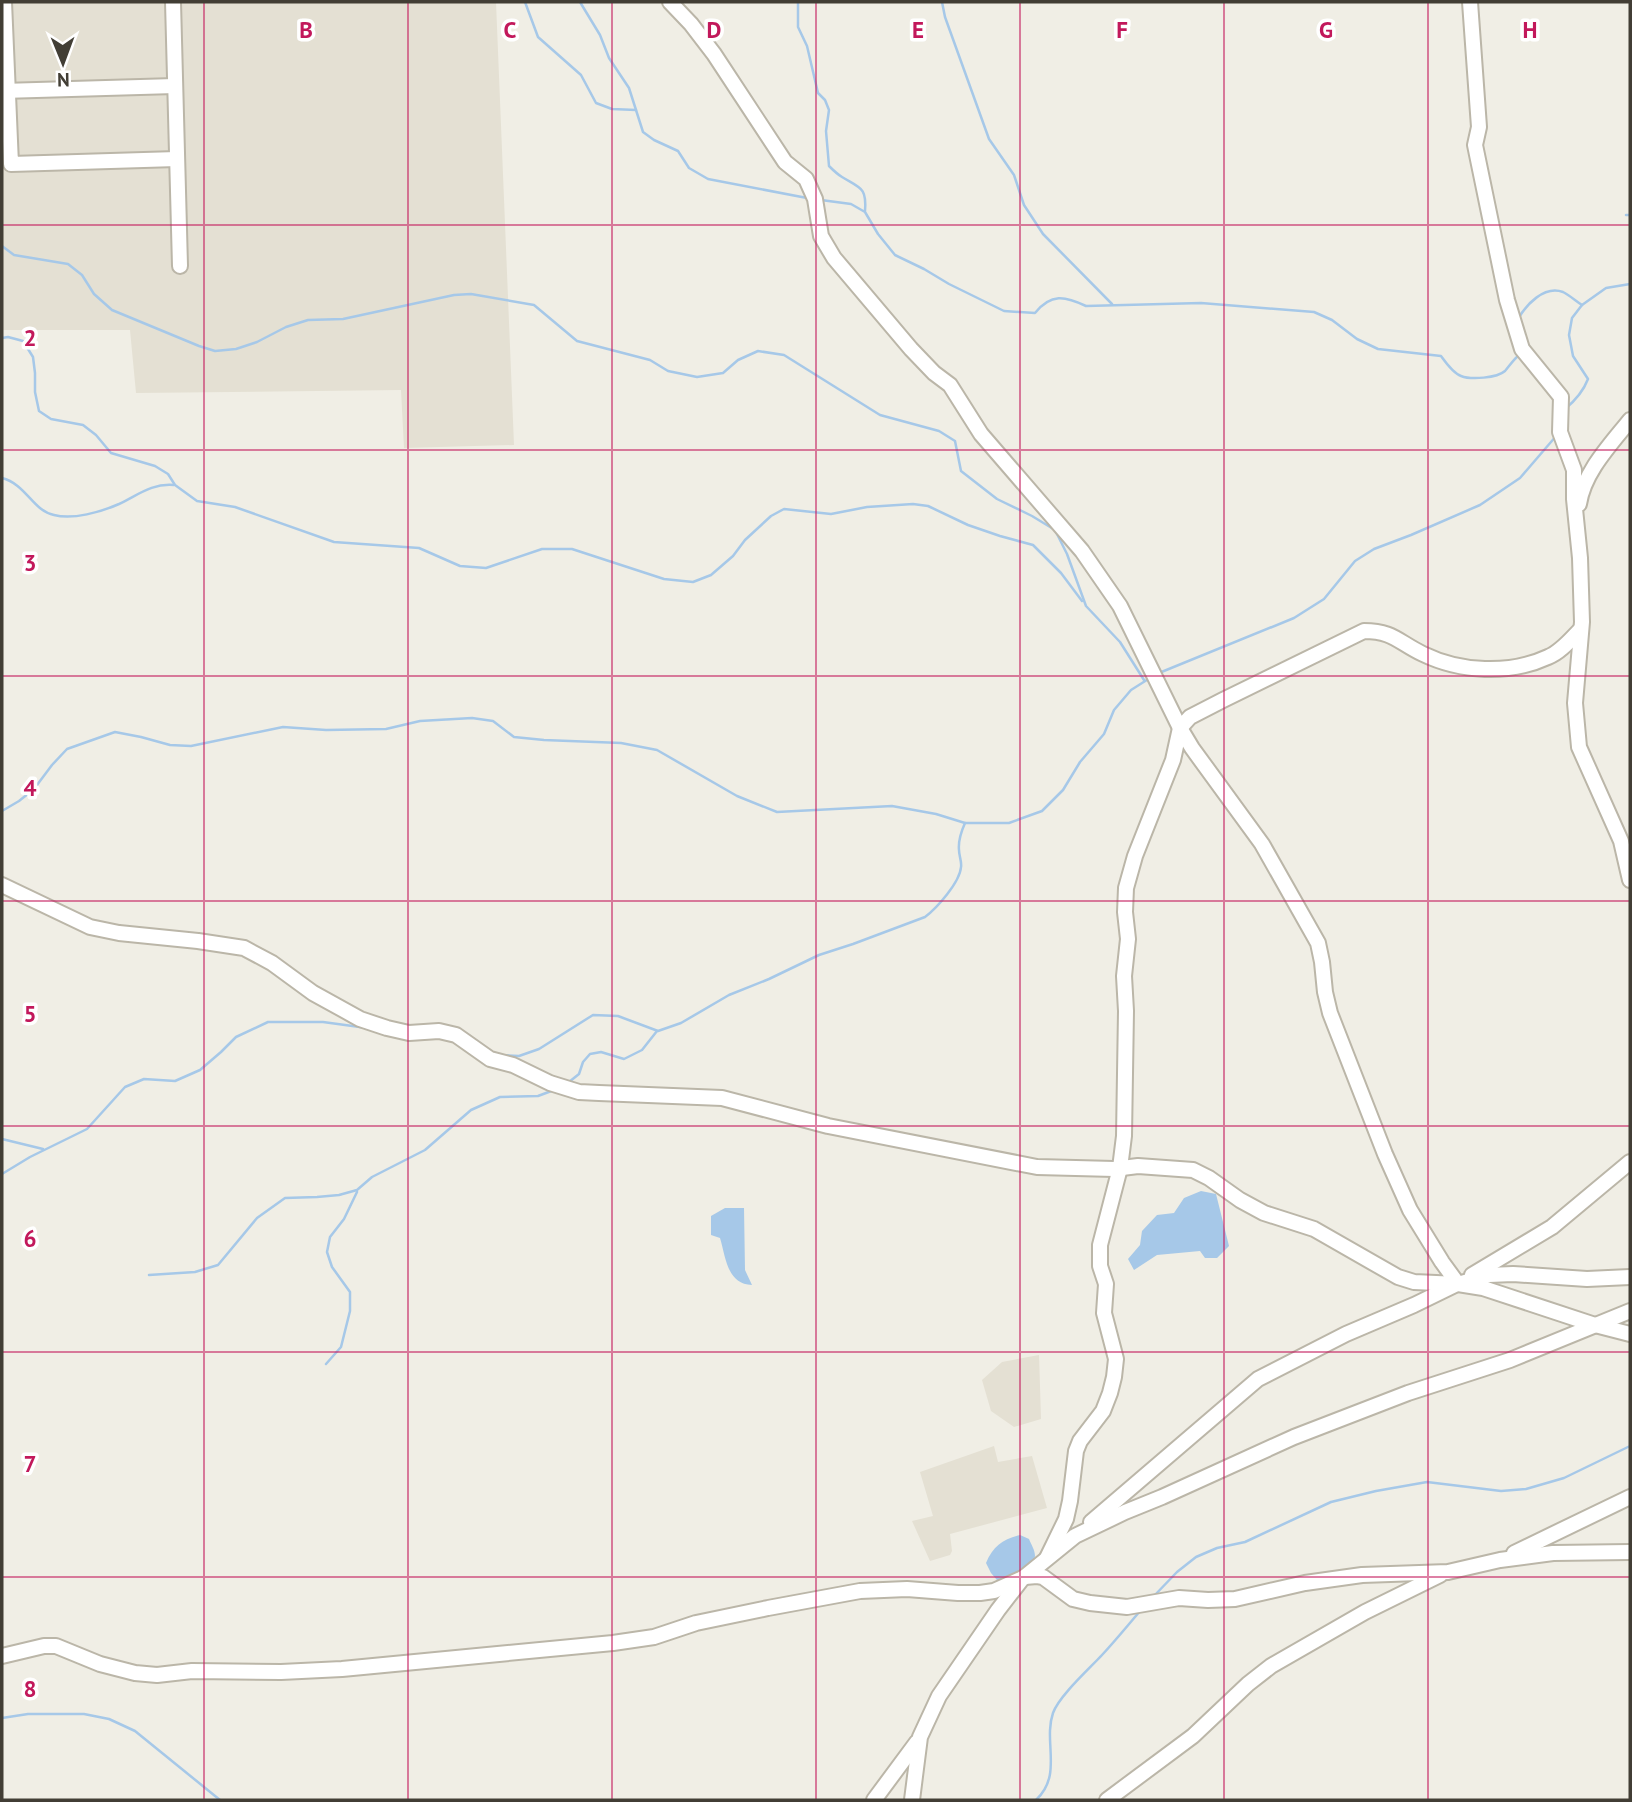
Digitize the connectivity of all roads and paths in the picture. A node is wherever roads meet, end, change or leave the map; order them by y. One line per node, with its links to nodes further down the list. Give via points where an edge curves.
1 (4, 2): 6 (street)
2 (173, 2): 5 (street)
3 (670, 2): 12 (street, via 713,54 785,162 806,179 815,199 821,236 834,258 911,349 950,385 981,434 1082,551 1120,606)
4 (1470, 2): 10 (street, via 1479,127 1475,145 1507,300 1522,349 1561,397 1560,432 1574,470)
5 (175, 86): 6 (street); 7 (street)
6 (5, 91): 7 (street, via 11,164)
7 (177, 159): 8 (street)
8 (180, 266)
9 (1630, 420): 10 (street, via 1584,486)
10 (1577, 520): 11 (street)
11 (1581, 629): 12 (street, via 1550,657 1485,669 1443,662 1390,634 1364,631 1223,700); 13 (street, via 1575,703 1579,747 1621,841)
12 (1180, 728): 16 (street, via 1173,760 1126,888); 18 (street, via 1262,844 1318,943 1330,1013 1385,1154 1410,1210)
13 (1630, 880)
14 (2, 885): 16 (street, via 90,927 244,948 360,1019 409,1033 456,1035 490,1059 579,1092 722,1098 828,1126 1037,1167)
15 (1630, 1162): 18 (street, via 1552,1227)
16 (1120, 1168): 18 (street, via 1193,1170 1264,1213 1314,1229 1398,1277); 25 (street, via 1100,1245 1106,1284 1104,1313 1116,1359 1114,1377 1103,1411 1076,1451 1066,1519)
17 (1630, 1277): 18 (street, via 1513,1274)
18 (1458, 1284): 20 (street); 23 (street, via 1258,1380)
19 (1630, 1311): 20 (street)
20 (1595, 1325): 21 (street); 23 (street, via 1294,1437)
21 (1630, 1334)
22 (1630, 1497): 26 (street)
23 (1075, 1536): 25 (street)
24 (1630, 1552): 26 (street, via 1553,1553)
25 (1047, 1558): 28 (street)
26 (1500, 1560): 27 (street)
27 (1448, 1572): 28 (street, via 1363,1575 1235,1599 1179,1598 1127,1607 1073,1599 1043,1577); 33 (street, via 1365,1612 1271,1666 1193,1736)
28 (1025, 1577): 29 (street, via 980,1593 860,1591 613,1643 342,1669 157,1675 100,1664 56,1646); 30 (street, via 939,1696)
29 (2, 1656)
30 (920, 1737): 31 (street); 32 (street)
31 (874, 1800)
32 (912, 1800)
33 (1107, 1800)

